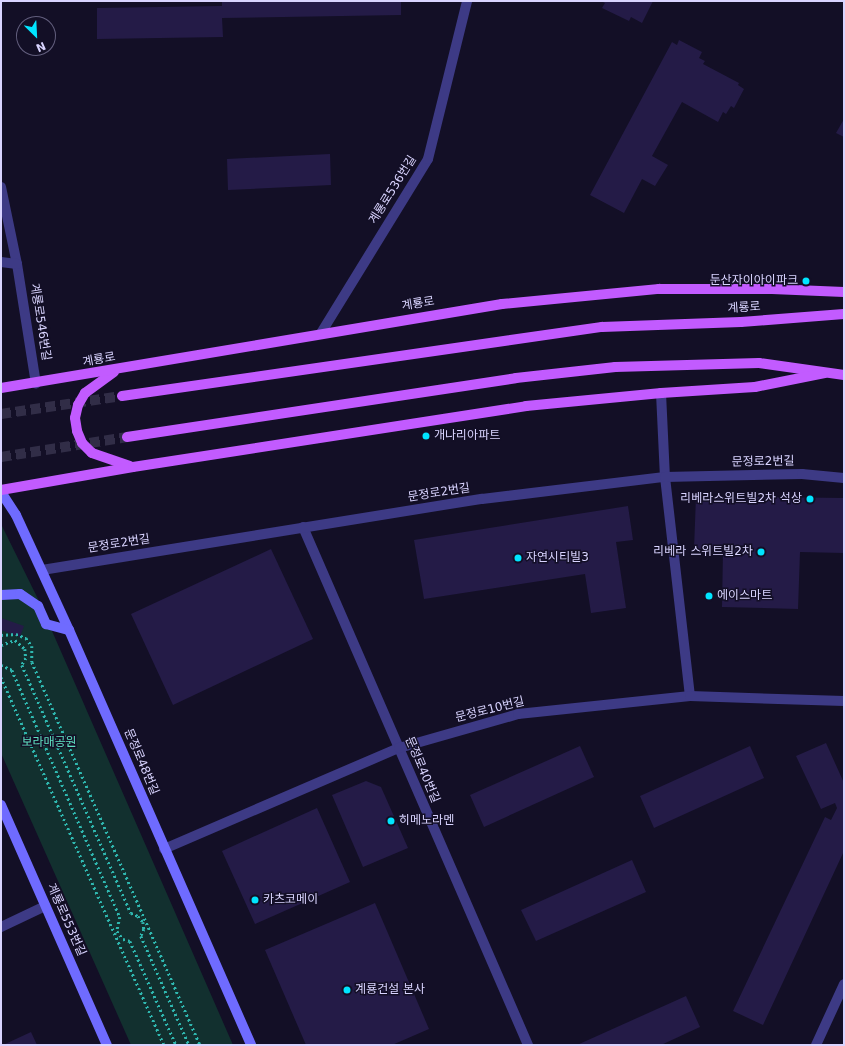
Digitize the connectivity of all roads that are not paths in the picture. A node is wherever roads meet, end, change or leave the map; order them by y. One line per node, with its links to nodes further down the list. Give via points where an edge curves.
1 (466, 1): 7 (street, 계룡로536번길, via 428,159)
2 (1, 187): 4 (street, 계룡로546번길)
3 (1, 262): 4 (street)
4 (17, 264): 11 (street, 계룡로546번길)
5 (844, 292): 7 (main road, 계룡로, via 772,288 659,289 502,304)
6 (844, 314): 14 (main road, 계룡로, via 741,322 602,327)
7 (320, 333): 8 (main road, 계룡로)
8 (120, 369): 11 (main road, 계룡로); 16 (main road, via 85,393 78,404 75,418 82,444 92,453)
9 (825, 374): 10 (main road); 13 (main road, via 755,387); 15 (main road, via 759,363 615,367 516,378)
10 (844, 375)
11 (36, 384): 12 (main road, 계룡로)
12 (1, 388)
13 (661, 393): 16 (main road, via 526,406); 17 (street)
14 (122, 396)
15 (127, 437)
16 (133, 467): 19 (main road)
17 (665, 477): 18 (street, 문정로2번길, via 802,474); 20 (street, 문정로2번길, via 482,499); 24 (street)
18 (844, 478)
19 (1, 491): 21 (street, 문정로48번길, via 16,515)
20 (302, 527): 21 (street, 문정로2번길); 26 (street, 문정로40번길)
21 (42, 570): 23 (street, 문정로48번길)
22 (1, 595): 23 (street, via 20,594 38,606 46,624)
23 (69, 630): 28 (street, 문정로48번길)
24 (690, 696): 25 (street, 문정로10번길); 26 (street, 문정로10번길, via 518,714)
25 (844, 701)
26 (399, 748): 28 (street, 문정로10번길); 34 (street, 문정로40번길)
27 (1, 805): 29 (street, 계룡로553번길)
28 (164, 849): 33 (street, 문정로48번길)
29 (45, 906): 30 (street); 32 (street, 계룡로553번길)
30 (1, 927)
31 (844, 984): 35 (street)
32 (107, 1045)
33 (251, 1045)
34 (528, 1045)
35 (816, 1045)

